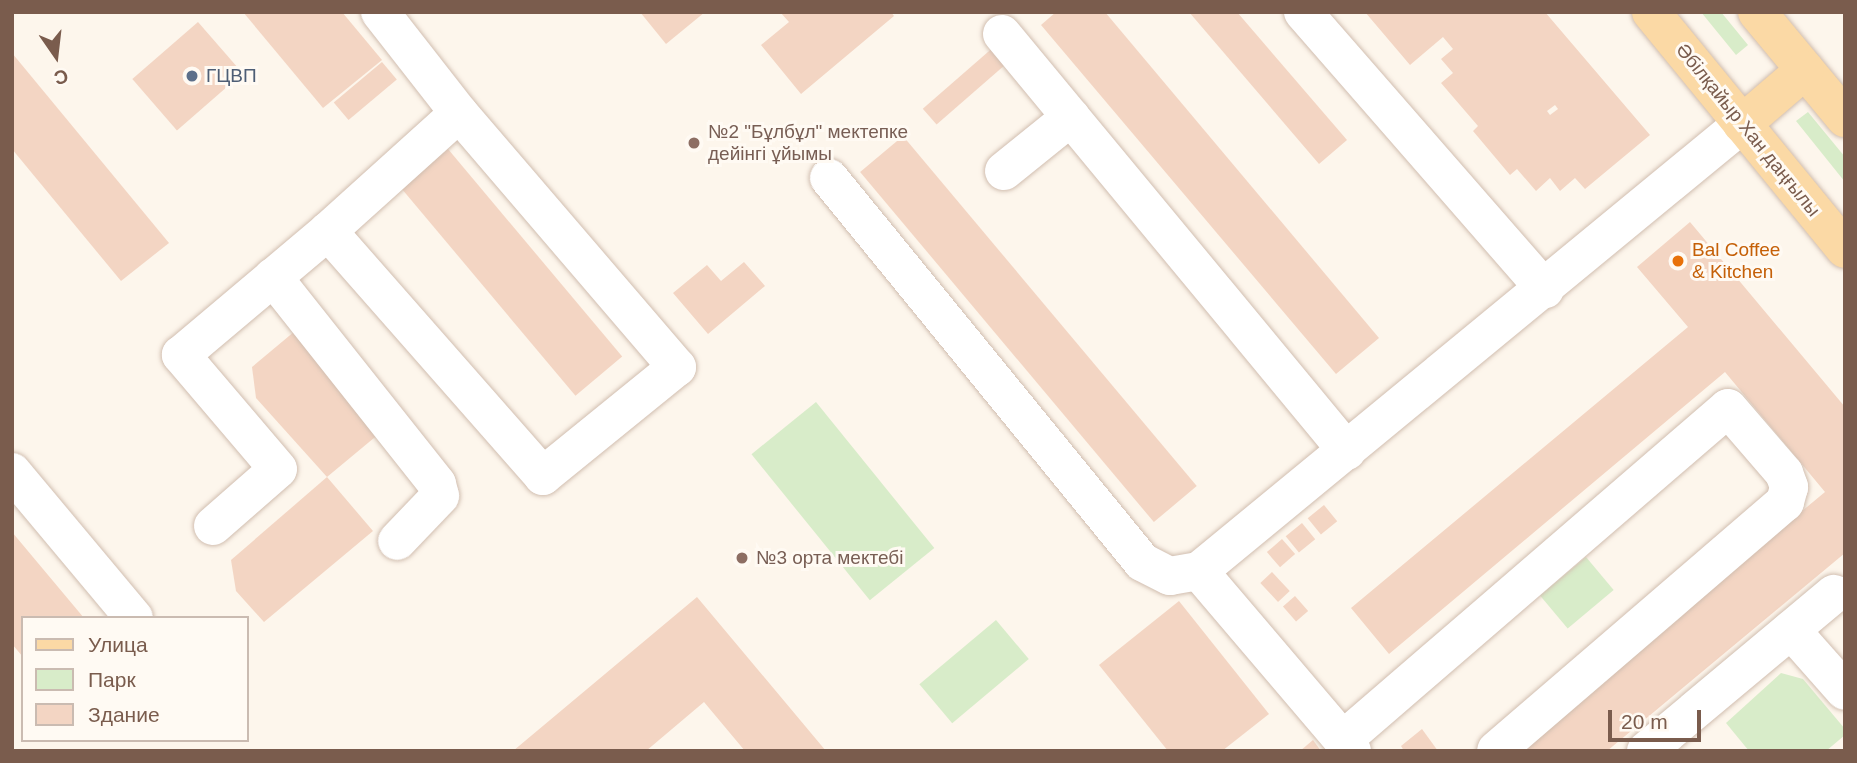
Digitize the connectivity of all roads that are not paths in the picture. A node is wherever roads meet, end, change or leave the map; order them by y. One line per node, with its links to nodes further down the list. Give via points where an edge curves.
1 (380, 12): 7 (lane)
2 (1303, 12): 16 (lane)
3 (1651, 12): 10 (main road, Әбілқайыр Хан даңғылы)
4 (1757, 12): 6 (main road)
5 (1002, 34): 8 (lane)
6 (1805, 70): 9 (main road); 10 (main road)
7 (458, 113): 13 (lane); 13 (lane, via 677,368 543,476)
8 (1071, 117): 11 (lane); 17 (lane)
9 (1845, 118)
10 (1742, 124): 14 (main road, Әбілқайыр Хан даңғылы); 16 (lane)
11 (1004, 171)
12 (829, 178): 21 (lane, via 1142,562 1170,576)
13 (328, 232): 15 (lane)
14 (1845, 248)
15 (273, 277): 19 (lane, via 181,355 278,469); 20 (lane, via 436,484 440,496)
16 (1545, 289): 17 (lane)
17 (1347, 451): 21 (lane)
18 (12, 472): 23 (lane)
19 (213, 526)
20 (397, 541)
21 (1199, 571): 26 (lane)
22 (1834, 594): 24 (lane)
23 (132, 616)
24 (1791, 630): 25 (lane); 28 (lane)
25 (1845, 691)
26 (1347, 745): 27 (lane, via 1728,408 1784,473 1789,486 1785,502)
27 (1496, 751)
28 (1646, 751)

